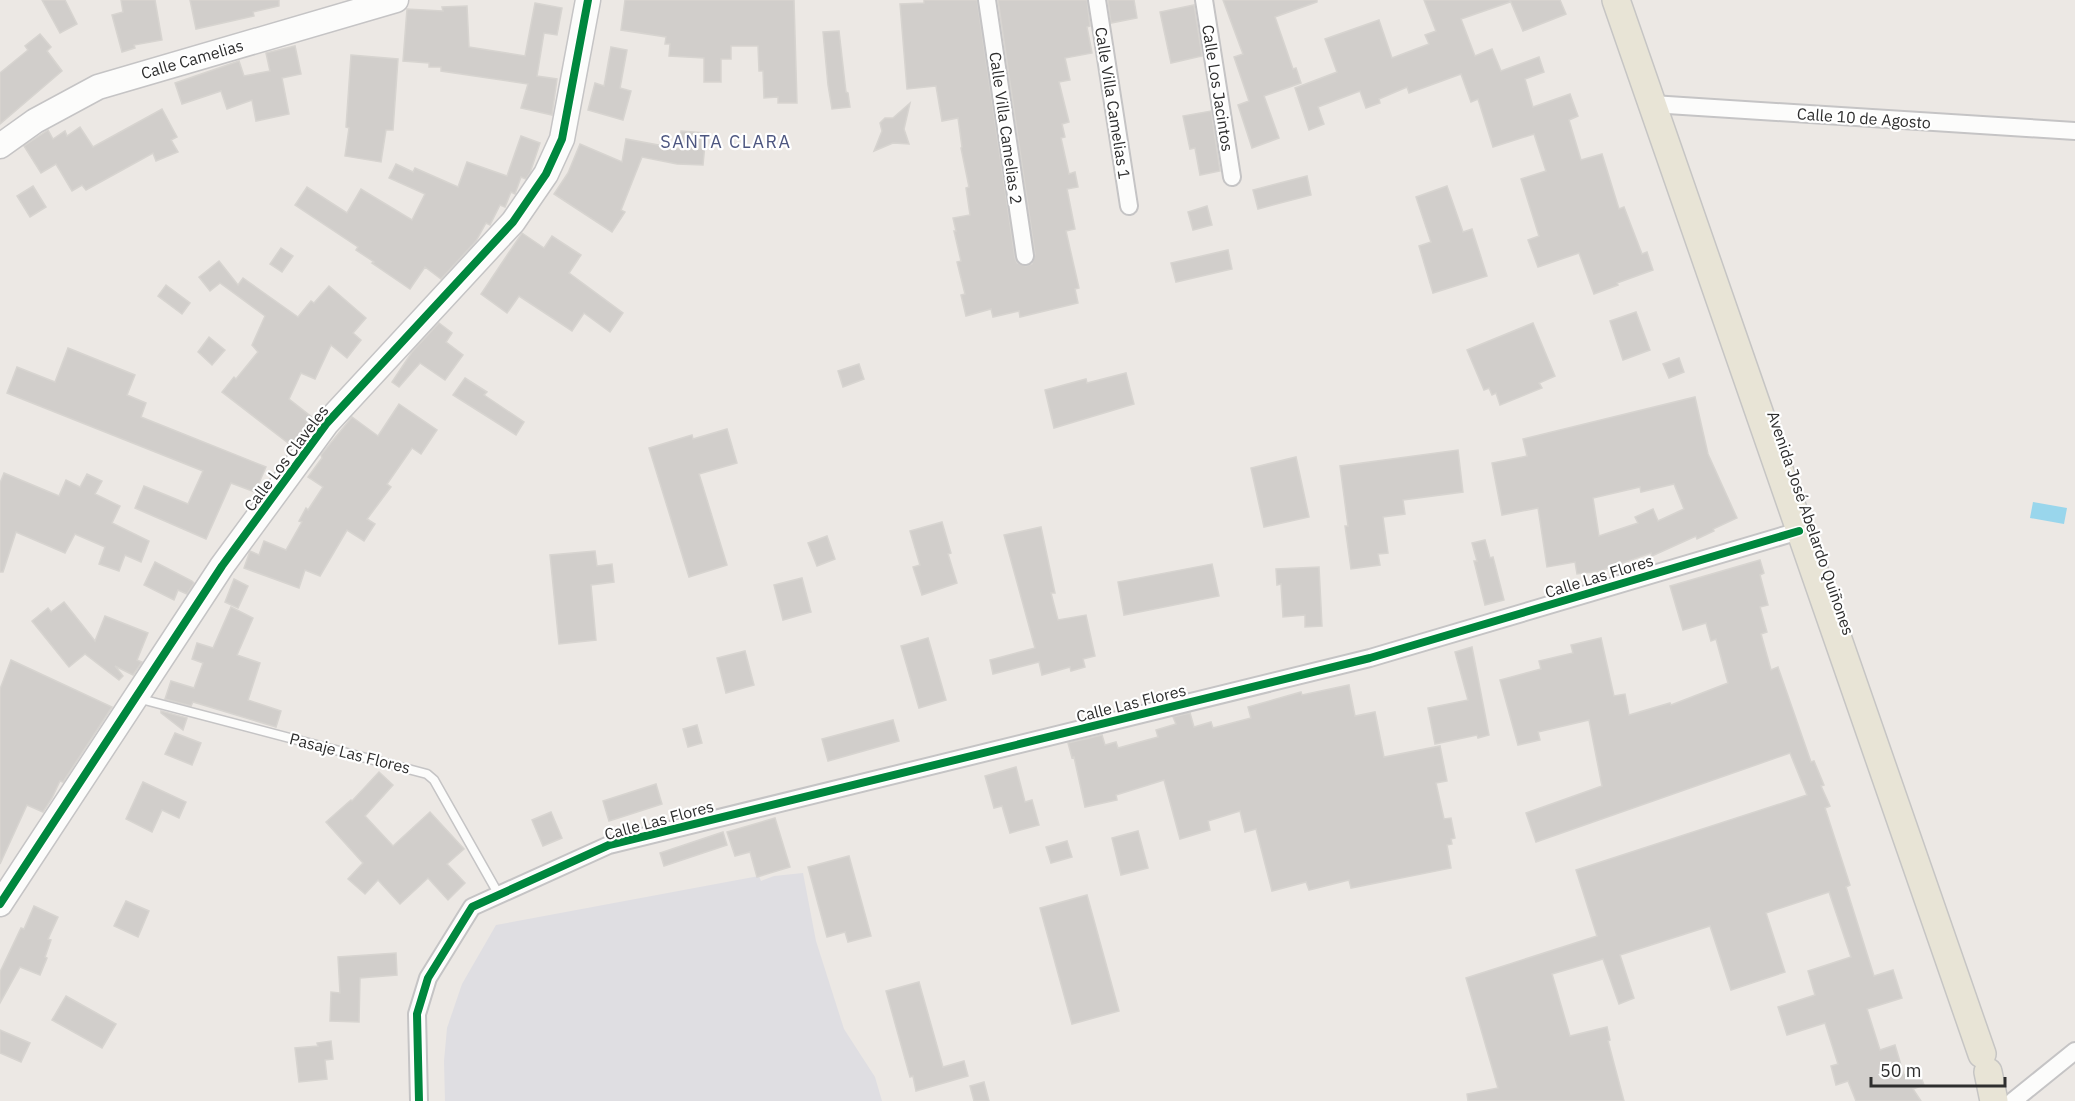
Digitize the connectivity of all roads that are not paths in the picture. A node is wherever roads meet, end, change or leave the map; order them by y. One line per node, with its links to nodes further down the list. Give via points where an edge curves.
1 (396, 0): 9 (street, Calle Camelias, via 98,87 35,121)
2 (588, 0): 14 (street, Calle Los Claveles, via 562,139 546,174 513,222 327,423 222,566)
3 (987, 0): 12 (street, Calle Villa Camelias 2)
4 (1097, 0): 11 (street, Calle Villa Camelias 1)
5 (1204, 0): 10 (street, Calle Los Jacintos)
6 (1616, 0): 7 (main road, Avenida José Abelardo Quiñones)
7 (1652, 104): 8 (street, Calle 10 de Agosto); 13 (main road, Avenida José Abelardo Quiñones)
8 (2075, 131)
9 (0, 146)
10 (1233, 177)
11 (1129, 206)
12 (1025, 256)
13 (1799, 531): 15 (street, Calle Las Flores, via 1370,658 609,846); 19 (main road, Avenida José Abelardo Quiñones, via 1985,1063)
14 (136, 698): 15 (lane, Pasaje Las Flores, via 427,774); 16 (street, Calle Los Claveles)
15 (499, 895): 18 (street, Calle Las Flores, via 472,907 428,978 417,1014)
16 (0, 904)
17 (2075, 1051): 20 (street)
18 (419, 1101)
19 (1994, 1101)
20 (2013, 1101)

